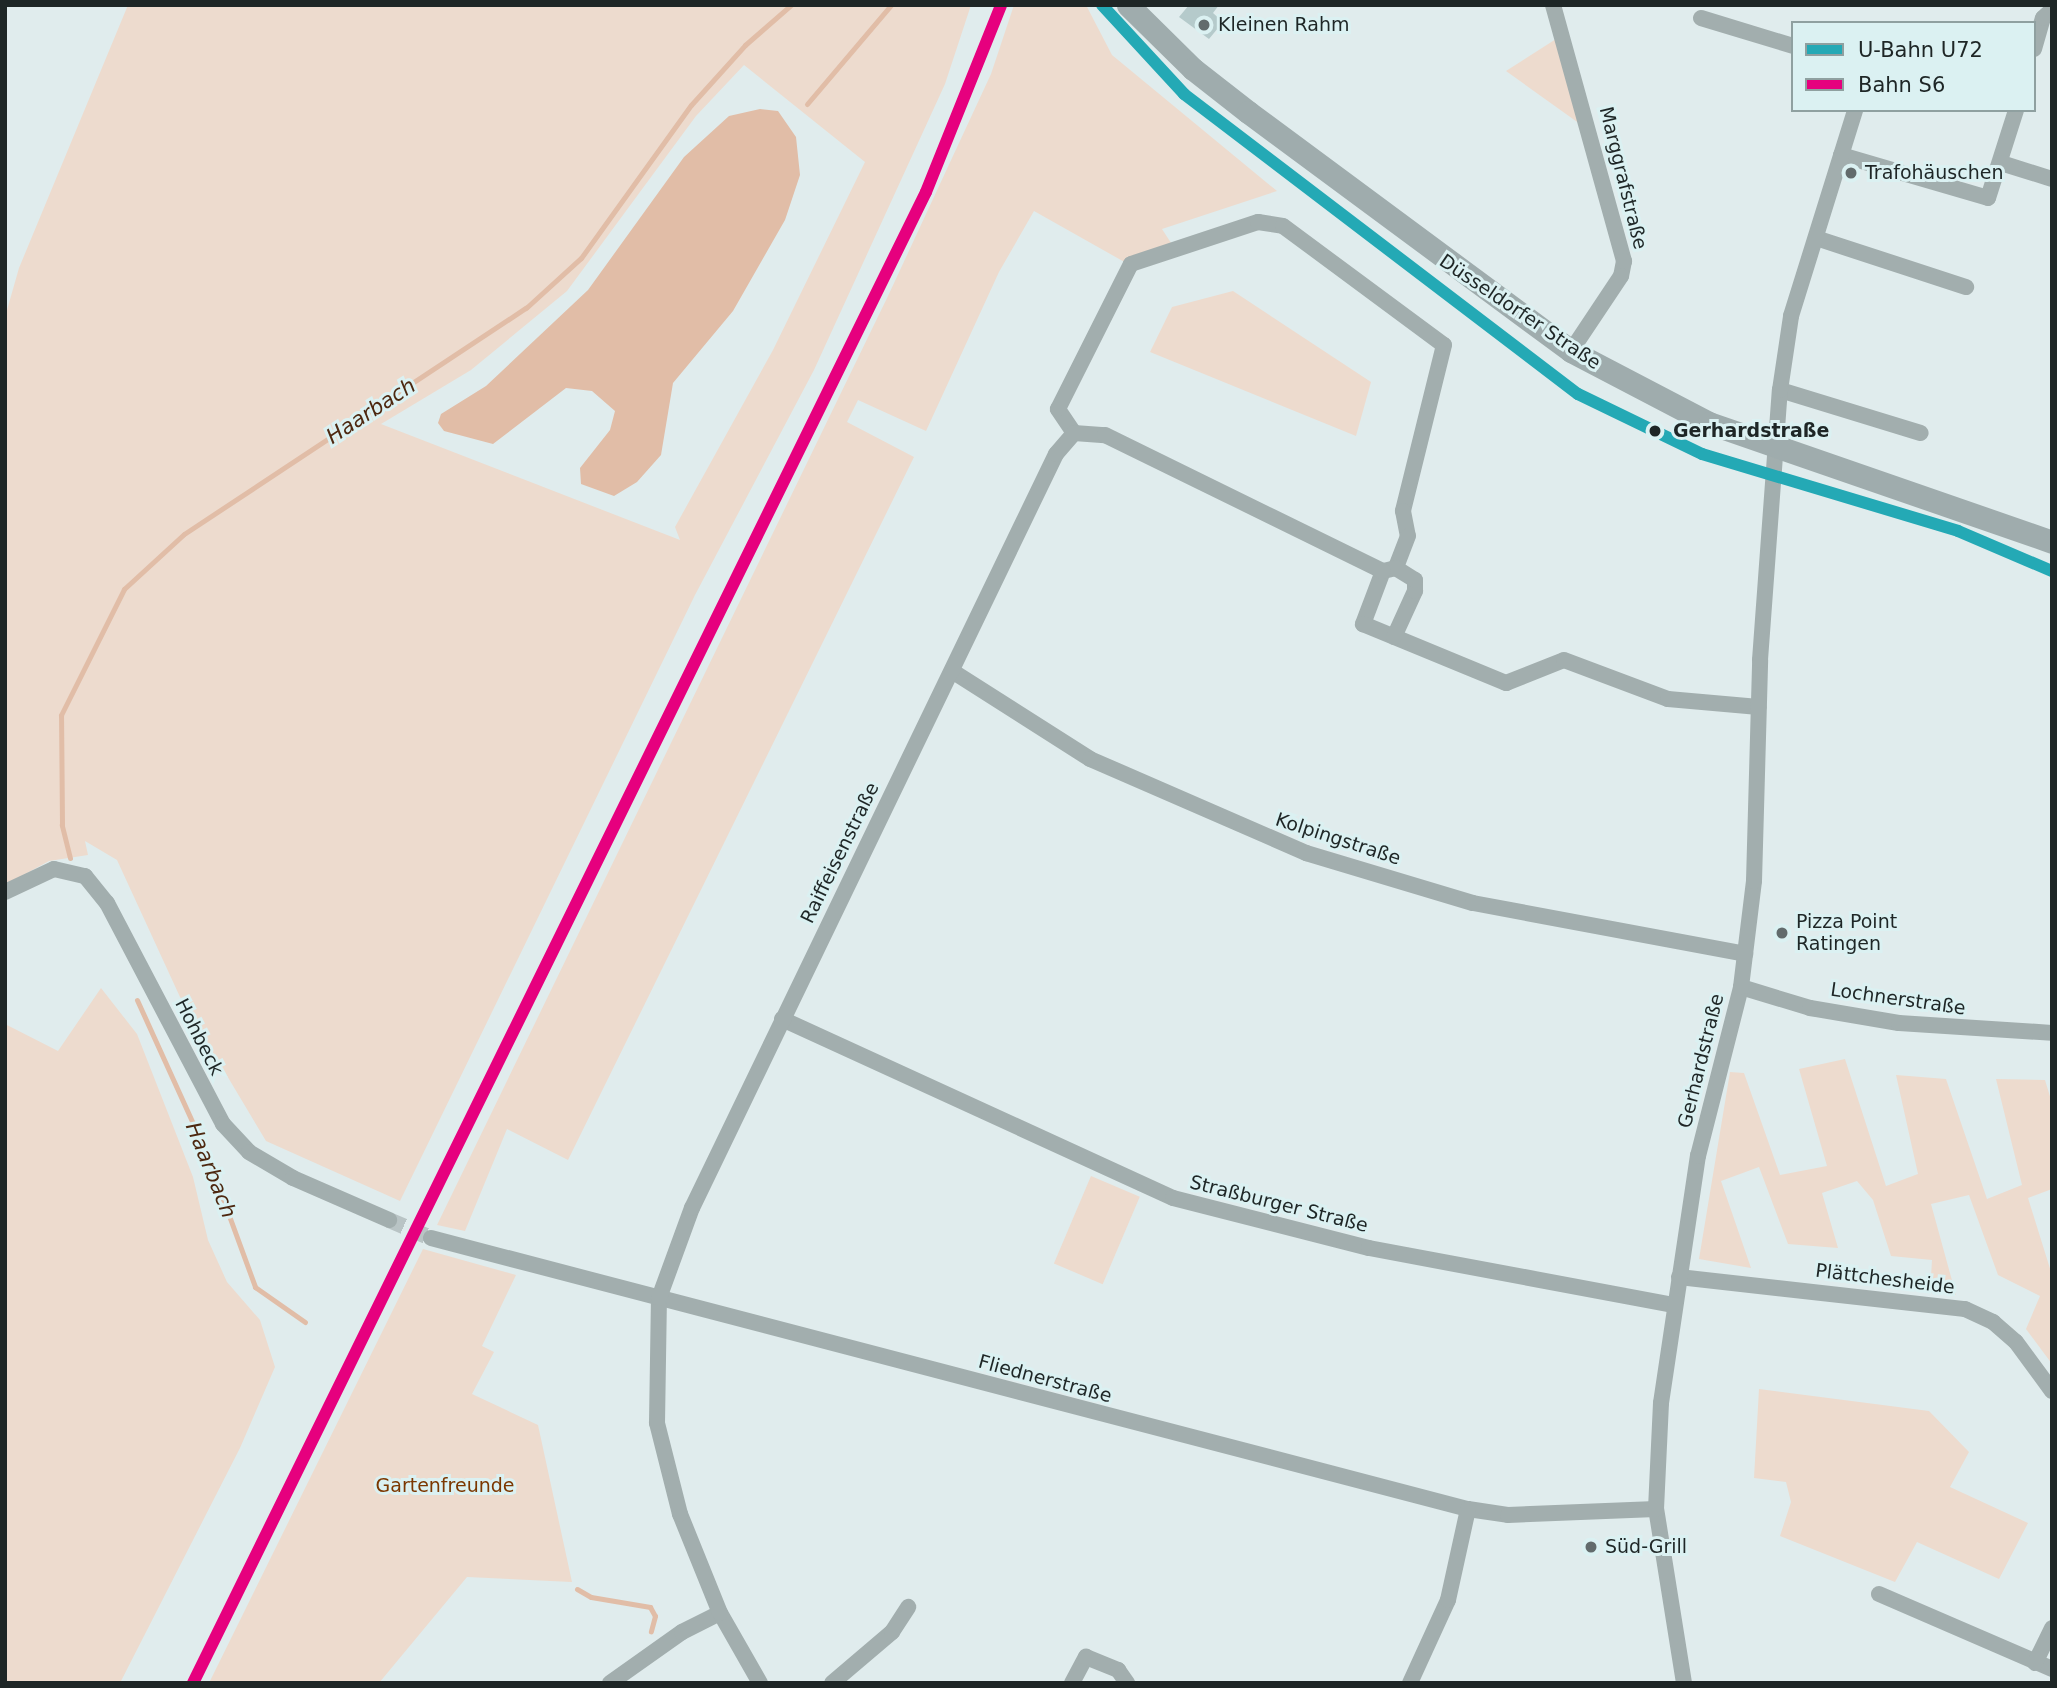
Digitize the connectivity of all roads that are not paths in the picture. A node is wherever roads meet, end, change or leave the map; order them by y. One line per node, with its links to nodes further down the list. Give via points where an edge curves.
1 (1128, 5): 14 (main road, Düsseldorfer Straße, via 1237,104)
2 (1553, 5): 14 (street, Marggrafstraße, via 1624,261 1621,276)
3 (2052, 10): 5 (street)
4 (1701, 18): 6 (street)
5 (2036, 45)
6 (1791, 46)
7 (1854, 112): 9 (street, Gerhardstraße)
8 (2016, 112): 10 (street)
9 (1841, 155): 10 (street, via 1980,200 1992,193); 12 (street, Gerhardstraße)
10 (2001, 163): 11 (street)
11 (2052, 179)
12 (1816, 238): 13 (street); 15 (street, Gerhardstraße, via 1791,316)
13 (1966, 287)
14 (1571, 351): 18 (main road, Düsseldorfer Straße, via 1705,421)
15 (1780, 390): 17 (street); 18 (street, Gerhardstraße)
16 (1074, 433): 20 (street, via 1105,435); 20 (street, via 1058,409 1131,264 1258,222 1283,226 1444,345 1403,511 1408,536); 22 (street, Raiffeisenstraße, via 1056,454)
17 (1921, 433)
18 (1775, 445): 19 (main road, Düsseldorfer Straße); 23 (street, Gerhardstraße)
19 (2052, 542)
20 (1390, 570): 21 (street, via 1415,580 1415,591); 21 (street, via 1363,624)
21 (1394, 637): 23 (street, via 1506,683 1564,660 1668,699)
22 (952, 671): 25 (street, Kolpingstraße, via 1090,759 1306,853 1473,902); 27 (street, Raiffeisenstraße)
23 (1759, 706): 25 (street, Gerhardstraße, via 1754,881)
24 (5, 892): 29 (street, Hohbeck, via 54,869 85,876 107,903 223,1124 249,1152 293,1178)
25 (1745, 954): 26 (street, Gerhardstraße)
26 (1741, 987): 28 (street, Lochnerstraße, via 1810,1008 1899,1023); 31 (street, Gerhardstraße, via 1698,1156)
27 (782, 1019): 32 (street, Raiffeisenstraße, via 692,1208); 33 (street, Straßburger Straße, via 1173,1198 1369,1248)
28 (2052, 1033)
29 (388, 1220)
30 (431, 1238): 32 (street, Fliednerstraße)
31 (1679, 1277): 33 (street, Gerhardstraße); 34 (street, Plättchesheide, via 1965,1309 1993,1322 2016,1342)
32 (659, 1298): 35 (street, Fliednerstraße); 39 (street, Raiffeisenstraße, via 657,1423 680,1514)
33 (1673, 1305): 36 (street, Gerhardstraße)
34 (2052, 1391)
35 (1468, 1509): 36 (street, Fliednerstraße, via 1508,1515); 48 (street, via 1448,1600)
36 (1656, 1509): 49 (street, Gerhardstraße)
37 (1879, 1594): 41 (street)
38 (908, 1607): 45 (street, via 892,1632)
39 (720, 1613): 43 (street, via 682,1632); 44 (street, Raiffeisenstraße)
40 (2052, 1628): 41 (street)
41 (2035, 1663): 42 (street)
42 (2052, 1669)
43 (610, 1683)
44 (760, 1683)
45 (832, 1683)
46 (1072, 1683): 47 (street, via 1086,1657 1118,1670)
47 (1127, 1683)
48 (1410, 1683)
49 (1684, 1683)

